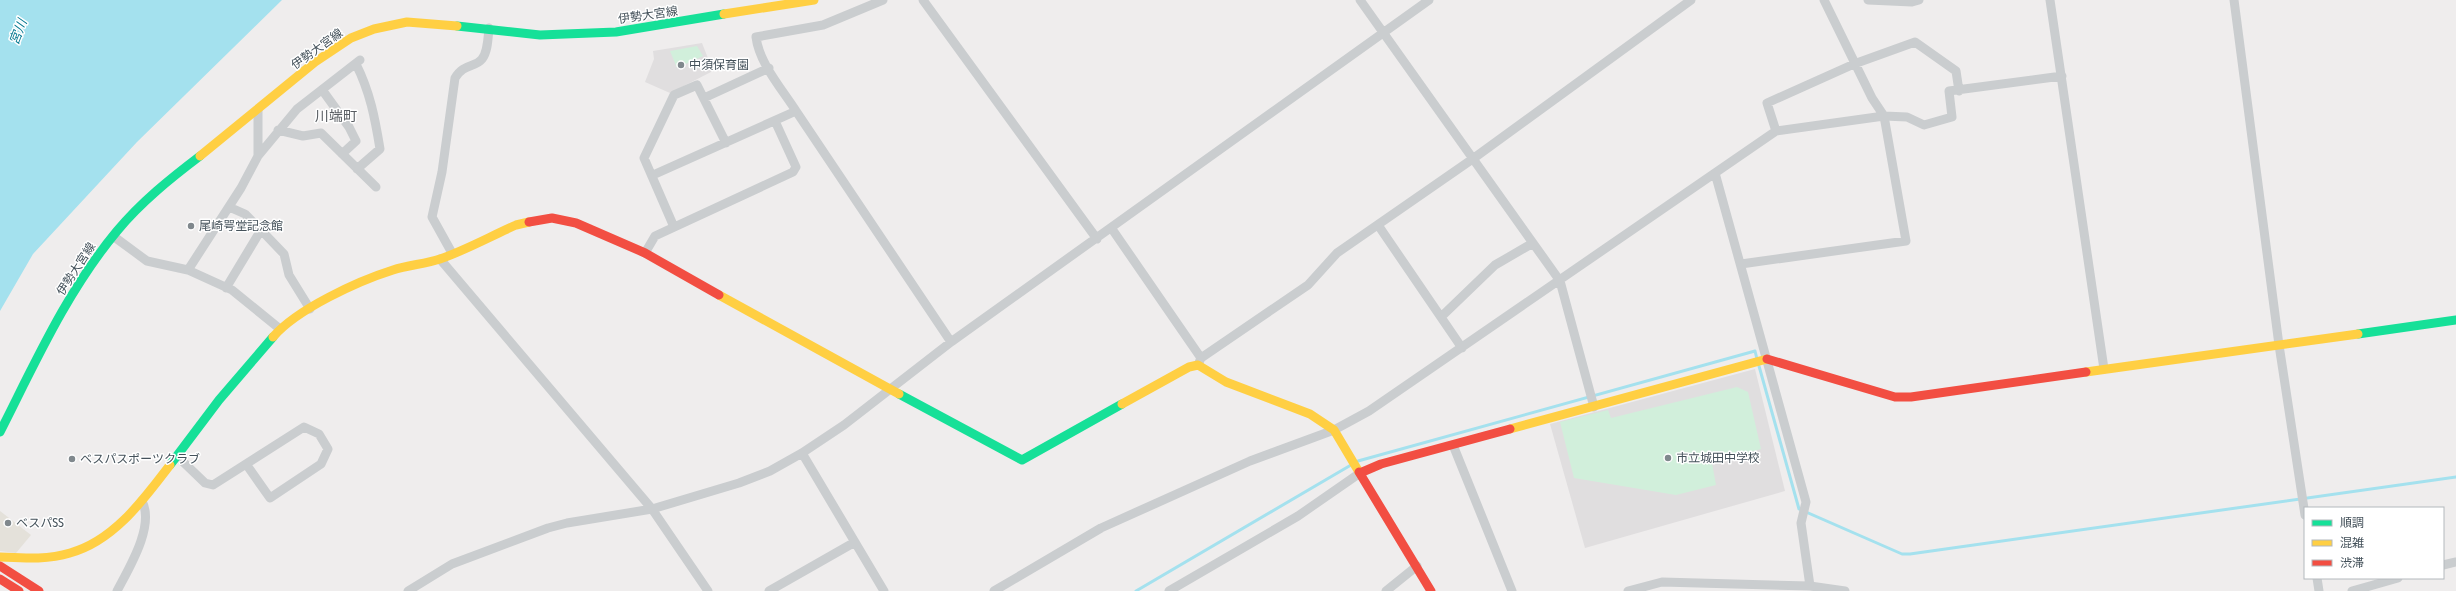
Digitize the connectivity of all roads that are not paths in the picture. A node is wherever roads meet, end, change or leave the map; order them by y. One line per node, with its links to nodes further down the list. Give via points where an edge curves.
1 (814, 0): 12 (street, 伊勢大宮線, via 616,32 540,35)
2 (883, 0): 15 (street, via 823,25 756,37 757,45)
3 (923, 0): 40 (street)
4 (1360, 0): 13 (street)
5 (1430, 0): 13 (street)
6 (1691, 0): 29 (street)
7 (1824, 0): 14 (street)
8 (1868, 0): 9 (street)
9 (1919, 0)
10 (2050, 0): 16 (street)
11 (2234, 0): 54 (street)
12 (489, 28): 20 (street, 伊勢大宮線, via 415,21 396,23 364,32 339,46); 42 (street, via 482,60 461,69 455,78 442,172 432,217)
13 (1384, 33): 29 (street); 37 (street)
14 (1854, 64): 18 (street, via 1915,42 1956,71); 22 (street); 25 (street, via 1767,103)
15 (769, 68): 19 (street); 21 (street)
16 (2062, 76): 18 (street); 58 (street)
17 (323, 91): 24 (street, via 297,109); 27 (street, via 349,127 356,142); 30 (street, via 358,62 373,106 380,149)
18 (1959, 91): 22 (street, via 1949,91 1952,117 1924,125 1906,117)
19 (704, 98): 26 (street); 32 (street, via 697,85 674,95 644,158)
20 (258, 110): 28 (street); 39 (street, 伊勢大宮線, via 159,191)
21 (796, 111): 23 (street); 53 (street)
22 (1884, 116): 25 (street); 45 (street, via 1906,241)
23 (775, 121): 26 (street); 36 (street, via 796,167 793,172)
24 (278, 130): 27 (street, via 303,136 321,133); 28 (street)
25 (1776, 131): 31 (street)
26 (726, 143): 32 (street)
27 (342, 154): 30 (street)
28 (258, 156): 34 (street)
29 (1474, 158): 35 (street); 41 (street)
30 (357, 169): 33 (street)
31 (1715, 173): 45 (street); 47 (street)
32 (652, 175): 36 (street)
33 (376, 187)
34 (229, 207): 38 (street, via 245,214); 46 (street)
35 (1378, 225): 50 (street); 57 (street, via 1337,253 1308,285)
36 (674, 227): 43 (street, via 655,236)
37 (1112, 229): 40 (street); 57 (street)
38 (261, 230): 48 (street); 49 (street, via 284,254 289,275)
39 (113, 236): 46 (street, via 147,261); 62 (street, 伊勢大宮線, via 70,298)
40 (1097, 239): 53 (street)
41 (1533, 243): 47 (street); 50 (street, via 1490,269)
42 (452, 253): 43 (street, via 516,225 552,218 576,223); 44 (street)
43 (645, 253): 59 (street, via 800,341)
44 (440, 259): 49 (street, via 393,270 352,285); 69 (street)
45 (1741, 264): 56 (street)
46 (188, 270): 48 (street)
47 (1560, 281): 55 (street); 60 (street)
48 (226, 288): 52 (street)
49 (310, 309): 52 (street)
50 (1441, 317): 55 (street)
51 (2456, 320): 54 (street)
52 (280, 329): 65 (street, via 219,400)
53 (951, 342): 59 (street)
54 (2279, 345): 58 (street); 70 (street)
55 (1462, 348): 61 (street, via 1369,411)
56 (1767, 359): 58 (street, via 1895,397 1912,397); 60 (street); 81 (street, via 1804,512 1801,523)
57 (1200, 362): 59 (street, via 1022,460); 61 (street, via 1226,382 1310,414)
58 (2104, 369)
59 (891, 388): 64 (street)
60 (1593, 404): 63 (street)
61 (1334, 430): 67 (street); 90 (street, via 1250,462 1101,528)
62 (0, 432)
63 (1453, 445): 67 (street); 94 (street)
64 (802, 454): 69 (street, via 770,471 738,483); 71 (street)
65 (176, 456): 66 (street, via 205,483 213,485); 68 (street)
66 (246, 464): 66 (street, via 304,427 319,434 328,449 320,464 270,498)
67 (1359, 471): 76 (street); 91 (street, via 1298,516)
68 (142, 501): 72 (street, via 108,533 71,553 42,558); 85 (street, via 147,510 146,521 134,559)
69 (652, 509): 86 (street, via 548,528 452,564); 87 (street)
70 (2304, 510)
71 (855, 542): 88 (street); 89 (street)
72 (0, 557)
73 (2456, 562): 74 (street)
74 (2444, 565)
75 (0, 566): 84 (street)
76 (1417, 566): 92 (street); 93 (street)
77 (0, 579): 83 (street)
78 (2317, 579): 98 (street)
79 (2394, 579): 99 (street)
80 (1654, 584): 82 (street, via 1662,582); 95 (street); 96 (street)
81 (1810, 586): 82 (street); 97 (street)
82 (1743, 588)
83 (19, 591)
84 (39, 591)
85 (117, 591)
86 (408, 591)
87 (708, 591)
88 (769, 591)
89 (884, 591)
90 (994, 591)
91 (1169, 591)
92 (1386, 591)
93 (1431, 591)
94 (1512, 591)
95 (1628, 591)
96 (1661, 591)
97 (1845, 591)
98 (2320, 591)
99 (2352, 591)

